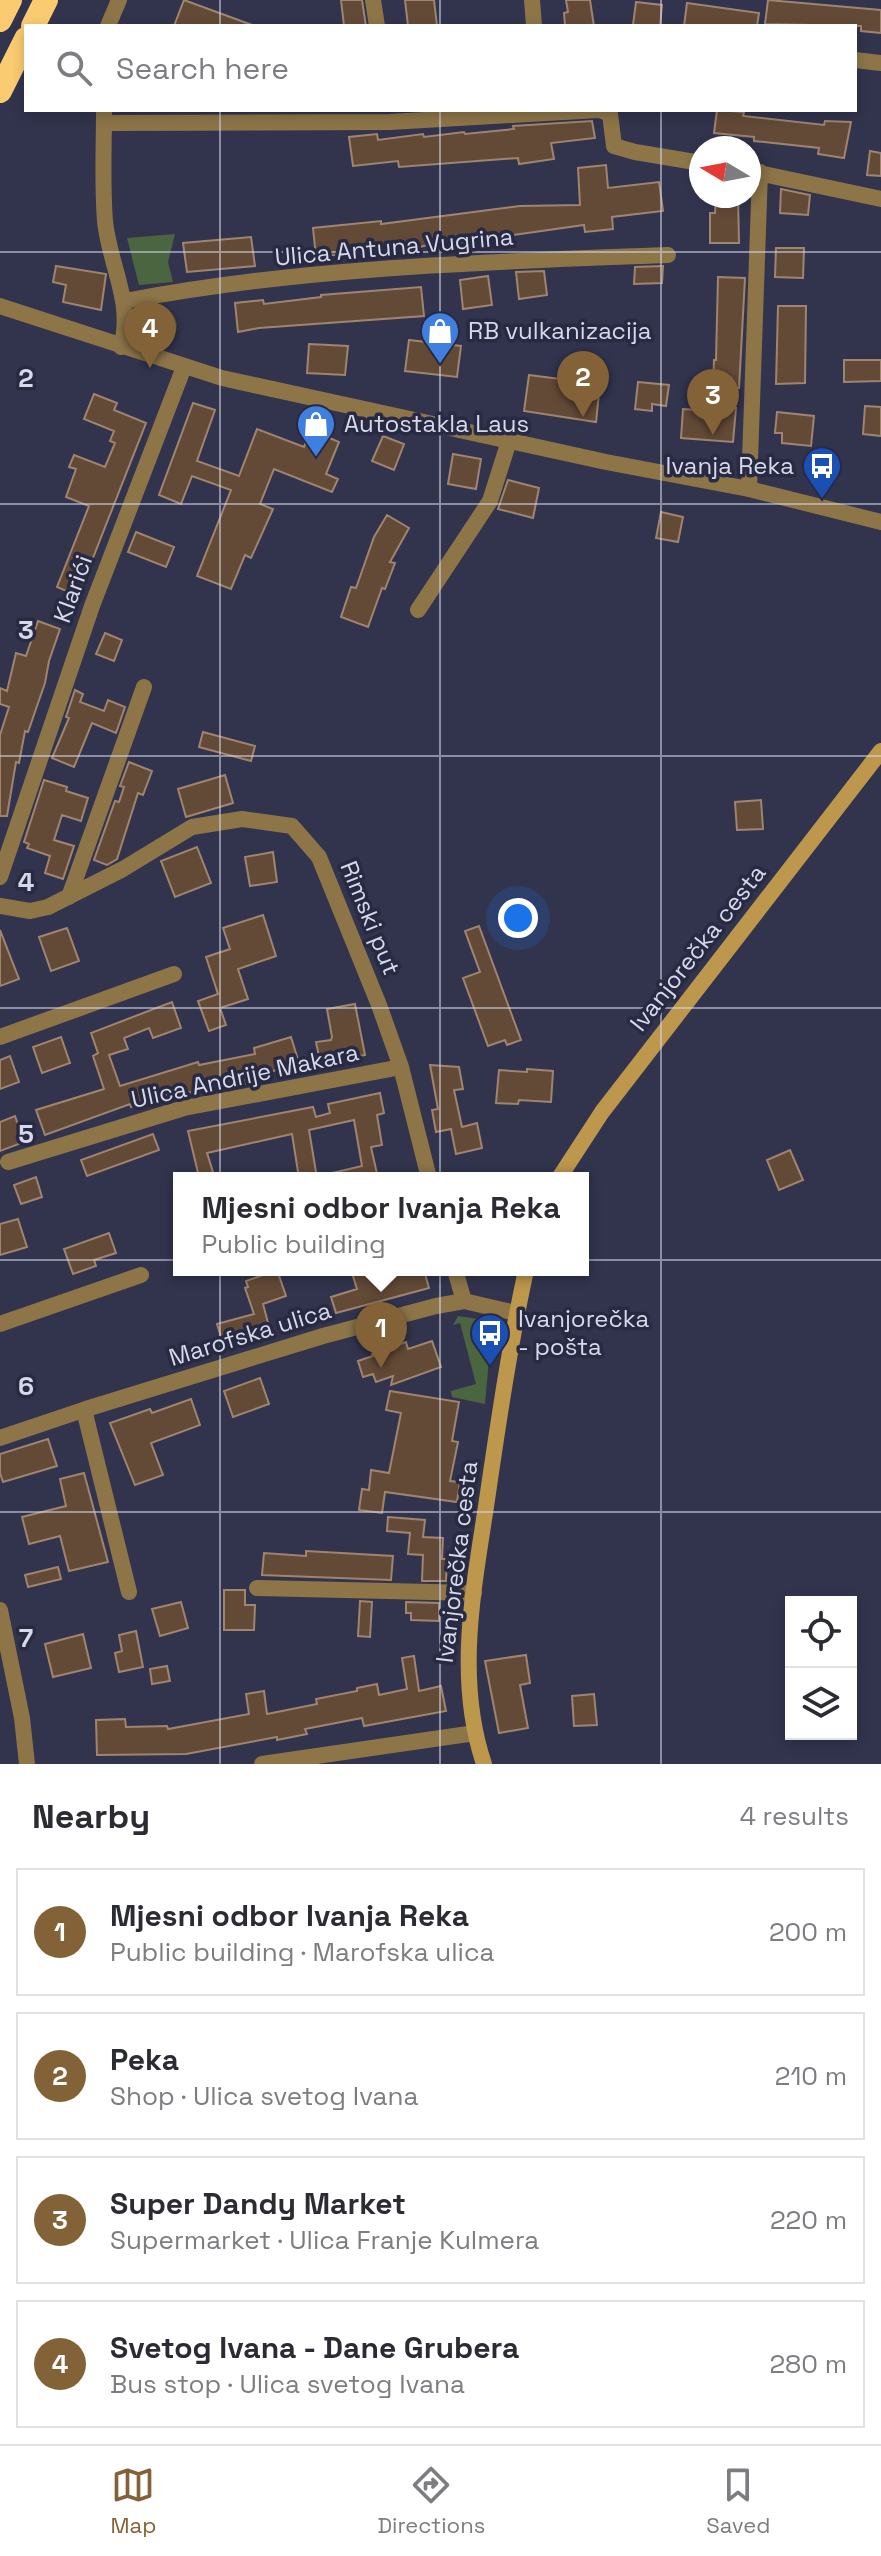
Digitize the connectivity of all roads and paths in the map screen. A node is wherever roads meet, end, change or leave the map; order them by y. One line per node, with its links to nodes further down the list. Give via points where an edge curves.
1 (10, 0): 6 (highway)
2 (46, 0): 7 (highway)
3 (119, 0): 8 (street)
4 (373, 0): 9 (street)
5 (532, 0): 10 (street)
6 (0, 20)
7 (34, 24)
8 (109, 24)
9 (377, 24)
10 (534, 24)
11 (24, 43): 14 (highway)
12 (857, 60): 13 (street)
13 (881, 63)
14 (0, 91)
15 (541, 112): 18 (street)
16 (605, 112): 19 (street, via 610,114 614,146)
17 (104, 116): 18 (street); 24 (street, via 105,219)
18 (389, 116)
19 (689, 161)
20 (761, 173): 21 (street)
21 (881, 199)
22 (754, 208): 29 (street)
23 (668, 255): 24 (street, Ulica Antuna Vugrina, via 421,265)
24 (125, 301): 26 (street)
25 (0, 306): 26 (street)
26 (121, 347): 27 (street)
27 (184, 367): 28 (street); 34 (street, Klarići, via 92,606)
28 (509, 441): 29 (street); 31 (street, via 490,501)
29 (749, 489): 30 (street)
30 (881, 522)
31 (418, 610)
32 (144, 687): 35 (street)
33 (881, 751): 42 (main road, Ivanjorečka cesta, via 602,1112)
34 (0, 877)
35 (69, 897): 36 (street, Rimski put, via 30,911); 39 (street, Rimski put, via 192,827 242,819 292,826 319,857)
36 (0, 906)
37 (174, 974): 38 (street)
38 (0, 1037)
39 (401, 1067): 40 (street, Ulica Andrije Makara, via 184,1108); 41 (street, Rimski put)
40 (8, 1162)
41 (427, 1172)
42 (563, 1172)
43 (141, 1275): 48 (street)
44 (457, 1276): 46 (street)
45 (525, 1276): 47 (main road, Ivanjorečka cesta)
46 (464, 1301): 47 (street, Marofska ulica); 49 (street, Marofska ulica, via 323,1336)
47 (516, 1313): 53 (main road, Ivanjorečka cesta)
48 (0, 1324)
49 (86, 1409): 50 (street, Marofska ulica); 52 (street)
50 (0, 1438)
51 (257, 1588): 53 (street)
52 (129, 1592)
53 (474, 1593): 55 (main road, Ivanjorečka cesta, via 467,1681)
54 (0, 1610): 56 (street)
55 (475, 1733): 57 (street); 58 (main road, Ivanjorečka cesta)
56 (27, 1764)
57 (262, 1764)
58 (484, 1764)

